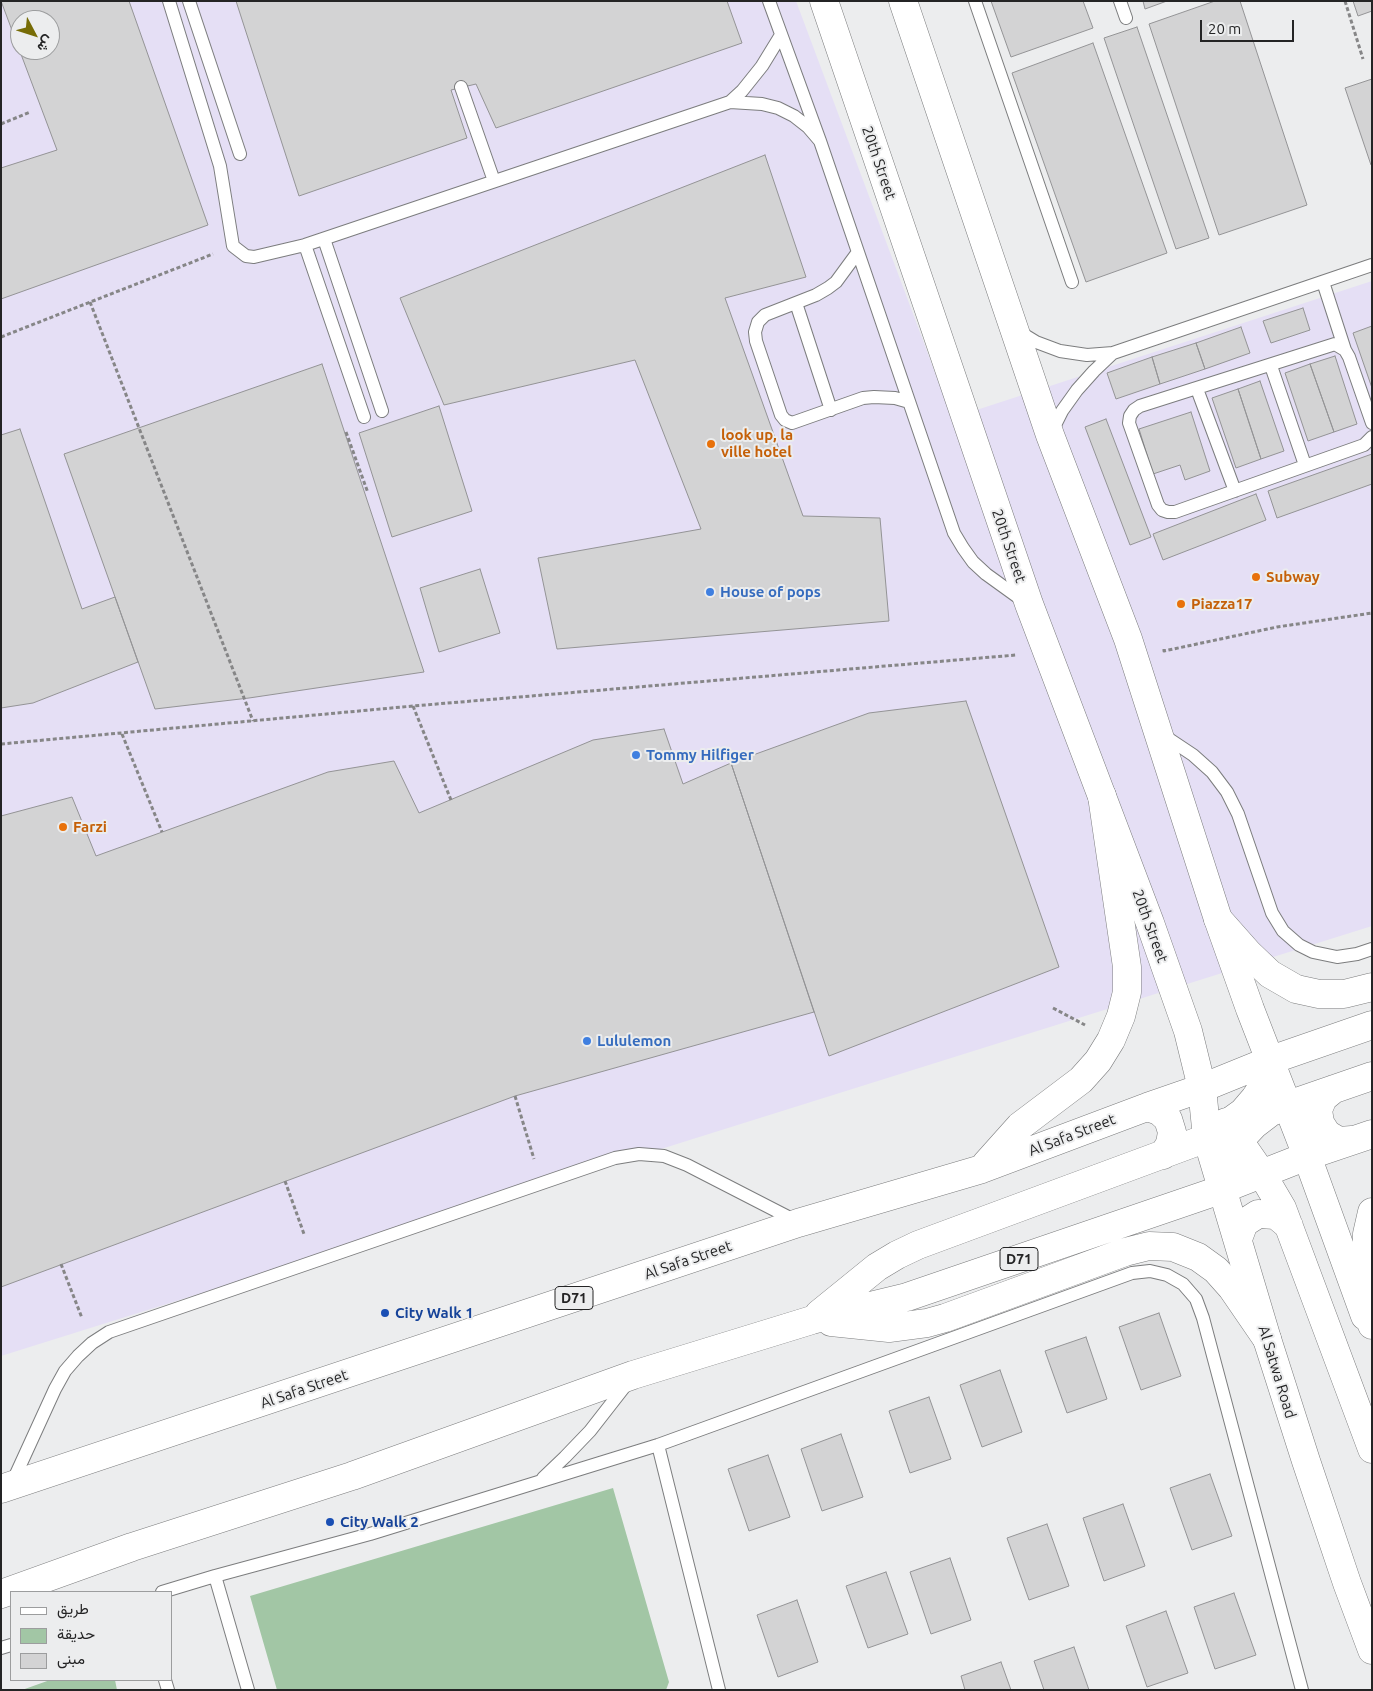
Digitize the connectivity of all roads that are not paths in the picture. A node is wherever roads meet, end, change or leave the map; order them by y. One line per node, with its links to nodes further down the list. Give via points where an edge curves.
1 (169, 1): 16 (lane, via 220,166 233,246 246,256 254,257)
2 (189, 1): 13 (lane)
3 (769, 1): 9 (lane)
4 (824, 1): 36 (main road, 20th Street)
5 (903, 1): 22 (main road)
6 (975, 1): 19 (lane)
7 (1120, 1): 8 (lane)
8 (1126, 18)
9 (781, 35): 11 (lane, via 762,66); 12 (lane)
10 (461, 87): 14 (lane)
11 (730, 102): 12 (lane, via 778,108 794,116); 14 (lane)
12 (820, 140): 17 (lane)
13 (240, 154)
14 (494, 181): 15 (lane)
15 (324, 238): 16 (lane); 29 (lane)
16 (305, 245): 30 (lane)
17 (858, 252): 21 (lane, via 836,282); 27 (lane)
18 (1372, 266): 20 (lane)
19 (1072, 282)
20 (1323, 282): 23 (lane); 24 (lane)
21 (796, 303): 28 (lane); 28 (lane, via 758,322 756,341 785,420 792,423)
22 (1014, 329): 24 (lane, via 1060,351 1087,355); 32 (main road)
23 (1345, 350): 25 (lane, via 1335,344 1329,345); 31 (lane)
24 (1113, 353): 32 (lane, via 1077,390)
25 (1271, 366): 26 (lane); 34 (lane)
26 (1197, 388): 35 (lane); 35 (lane, via 1140,406 1130,416 1129,423 1158,505 1162,510 1175,512)
27 (909, 402): 28 (lane, via 874,396); 36 (lane, via 954,533 973,562)
28 (830, 410)
29 (382, 411)
30 (364, 417)
31 (1372, 423)
32 (1050, 435): 37 (main road, via 1128,639)
33 (1372, 436): 34 (lane, via 1364,445)
34 (1305, 466): 35 (lane)
35 (1235, 491)
36 (1028, 604): 38 (main road, 20th Street)
37 (1158, 733): 39 (main road); 40 (lane, via 1193,755 1227,792 1238,814 1272,913 1283,930 1298,945 1336,957)
38 (1102, 796): 45 (main road, 20th Street, via 1188,1031); 53 (main road, via 1127,966 1121,1016 1112,1040 1092,1068 1020,1126)
39 (1218, 920): 41 (main road, via 1270,974 1296,988 1319,994 1344,994); 43 (main road)
40 (1372, 949)
41 (1372, 987)
42 (1372, 1025): 43 (main road, Al Safa Street / D71)
43 (1271, 1060): 45 (main road, Al Safa Street / D71); 47 (main road); 49 (main road, via 1265,1083)
44 (1372, 1076): 46 (main road)
45 (1202, 1088): 48 (main road, Al Safa Street / D71); 49 (main road)
46 (1334, 1089): 47 (main road); 50 (main road, via 1318,1110 1320,1123 1327,1134 1339,1141)
47 (1288, 1105): 49 (main road, via 1271,1112 1254,1125); 52 (main road)
48 (1147, 1107): 51 (main road, via 1168,1119 1172,1132 1170,1144); 53 (main road, Al Safa Street / D71)
49 (1225, 1135): 51 (main road); 54 (main road); 55 (main road, via 1229,1165)
50 (1362, 1137): 52 (main road, D71)
51 (1163, 1155): 60 (main road, via 918,1245 877,1267)
52 (1307, 1156): 54 (main road, D71); 62 (main road)
53 (982, 1169): 57 (main road, Al Safa Street / D71)
54 (1262, 1174): 55 (main road, D71); 58 (main road)
55 (1223, 1189): 59 (main road, Al Satwa Road); 60 (main road, D71, via 907,1297)
56 (1372, 1212): 61 (main road, via 1367,1234 1366,1292)
57 (798, 1222): 68 (main road, Al Safa Street / D71); 68 (lane, via 664,1156 639,1154 615,1158 109,1332 92,1343 65,1371)
58 (1289, 1226): 59 (main road, via 1276,1215 1258,1214 1244,1223); 66 (main road)
59 (1238, 1239): 63 (main road, Al Satwa Road)
60 (812, 1320): 63 (main road, via 889,1328 926,1323 1149,1246 1173,1248 1198,1257 1216,1270); 64 (main road, D71)
61 (1372, 1325)
62 (1372, 1333)
63 (1267, 1339): 72 (main road, Al Satwa Road)
64 (633, 1374): 67 (lane, via 590,1431); 71 (main road, D71, via 352,1476 132,1547)
65 (658, 1445): 67 (lane); 74 (lane); 75 (lane, via 1132,1273 1167,1275 1183,1284 1196,1299 1203,1318)
66 (1372, 1449)
67 (539, 1481): 69 (lane, via 370,1534)
68 (6, 1488)
69 (215, 1576): 70 (lane); 73 (lane)
70 (165, 1591)
71 (1, 1594)
72 (1372, 1650)
73 (248, 1690)
74 (719, 1690)
75 (1302, 1690)

